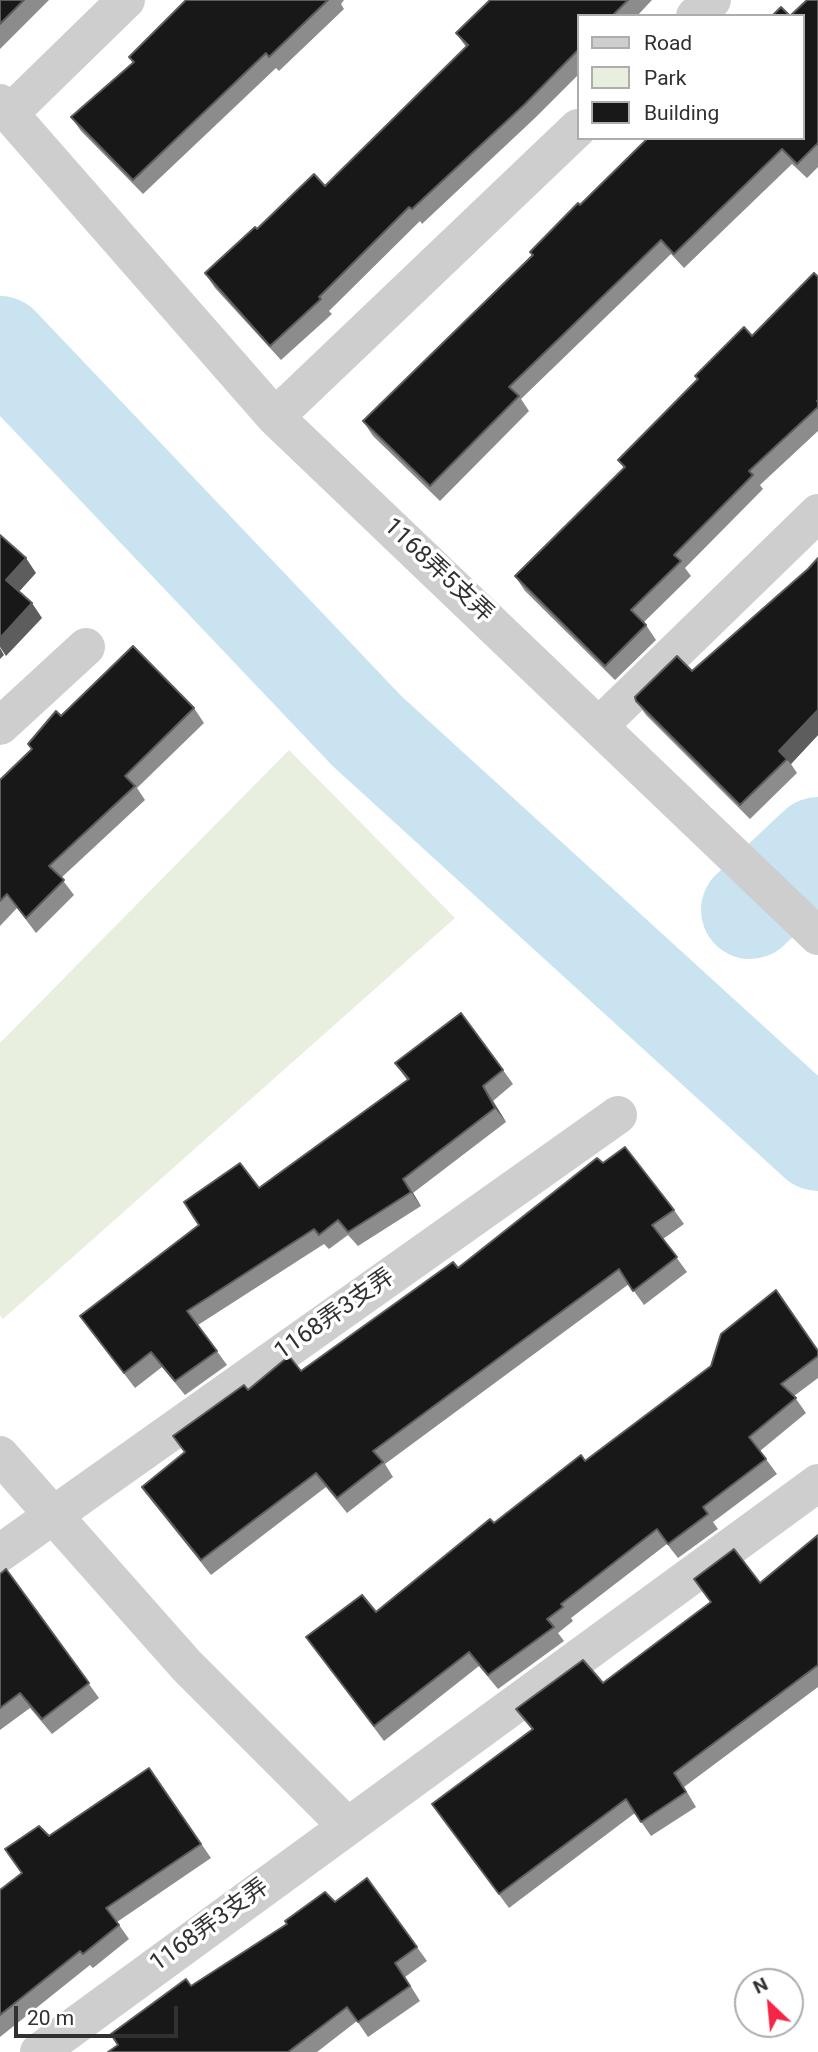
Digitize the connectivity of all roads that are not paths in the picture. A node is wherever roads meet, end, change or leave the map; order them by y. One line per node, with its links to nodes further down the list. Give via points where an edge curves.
1 (126, 0): 4 (street, 1168弄5支弄)
2 (712, 0): 3 (street)
3 (697, 14)
4 (5, 109): 6 (street, 1168弄5支弄)
5 (576, 130): 6 (street)
6 (275, 417): 9 (street, 1168弄5支弄)
7 (818, 513): 9 (street)
8 (86, 647): 10 (street)
9 (600, 725): 11 (street, 1168弄5支弄)
10 (0, 726)
11 (810, 928)
12 (618, 1115): 15 (street, 1168弄3支弄)
13 (0, 1455): 15 (street)
14 (818, 1483): 17 (street, 1168弄3支弄)
15 (52, 1514): 16 (street, 1168弄3支弄); 17 (street, via 187,1666)
16 (0, 1553)
17 (347, 1826): 18 (street, 1168弄3支弄)
18 (39, 2052)

